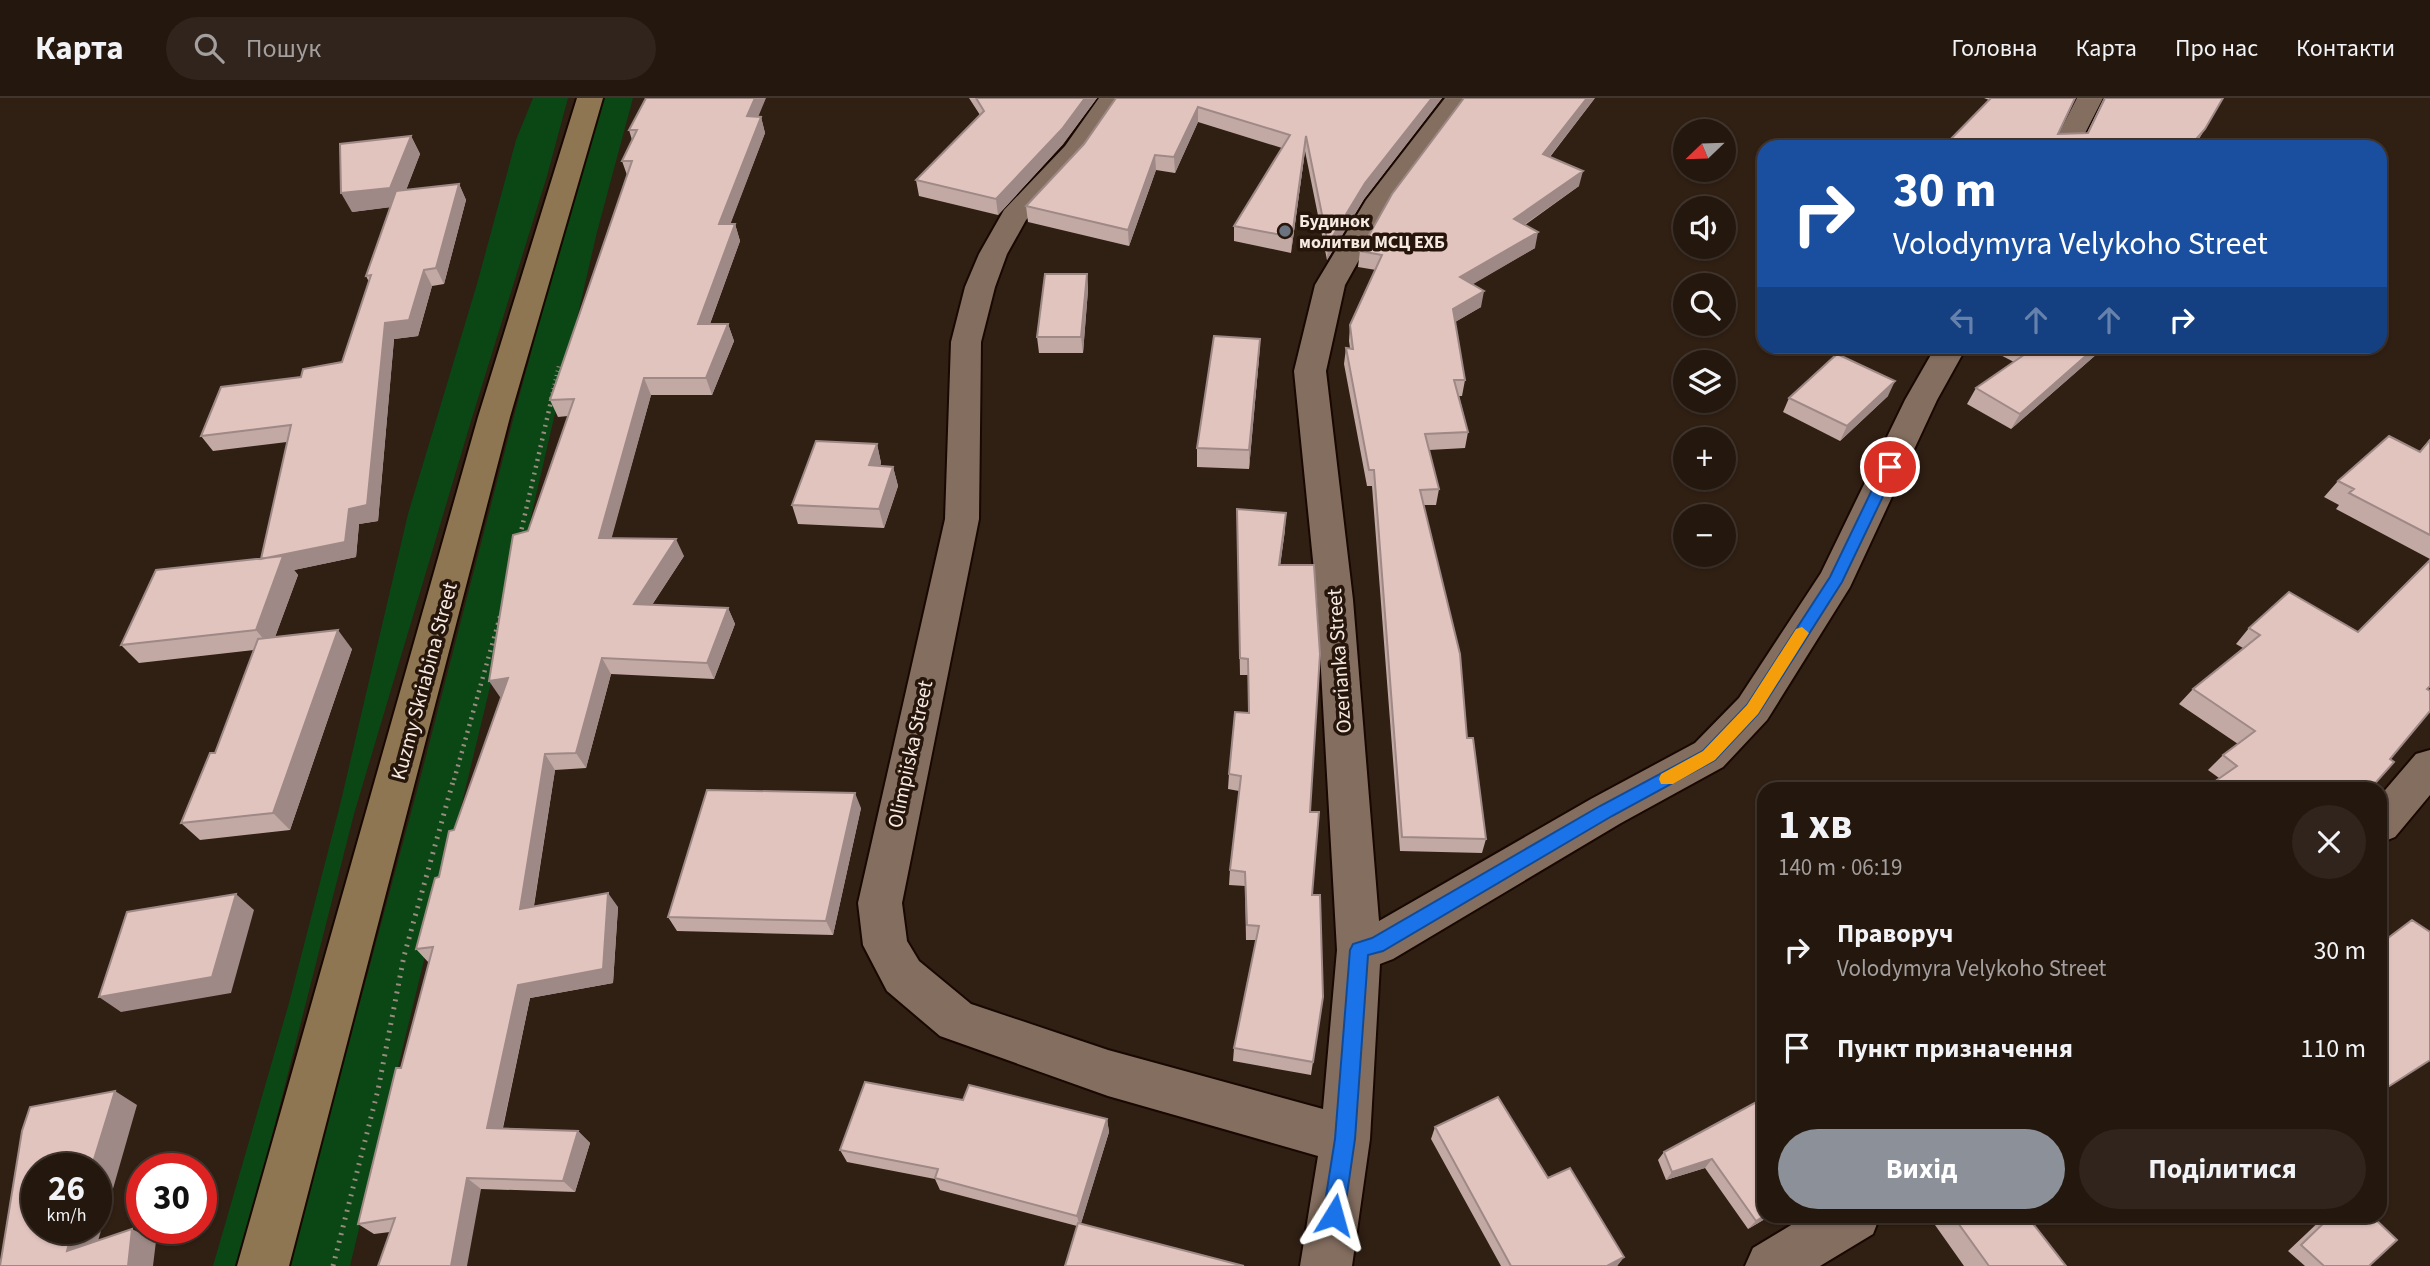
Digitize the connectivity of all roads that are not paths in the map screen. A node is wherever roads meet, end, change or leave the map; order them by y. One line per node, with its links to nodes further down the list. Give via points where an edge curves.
1 (590, 98): 12 (main road, Kuzmy Skriabina Street, via 494,417)
2 (1112, 98): 10 (street, Olimpiiska Street, via 1074,152 1014,216 980,287 966,342 962,519 880,903 885,945 903,976 956,1021 1108,1073)
3 (1458, 98): 9 (street, Ozerianka Street, via 1376,206 1330,285 1310,371 1335,600)
4 (2090, 98): 5 (street)
5 (2069, 140)
6 (1947, 354): 9 (street, via 1837,578 1753,709 1709,755 1377,945)
7 (2430, 766): 8 (street)
8 (2387, 817)
9 (1359, 950): 10 (street, Ozerianka Street)
10 (1345, 1139): 13 (street, Ozerianka Street)
11 (1843, 1223): 14 (street)
12 (263, 1266)
13 (1326, 1266)
14 (1772, 1266)

